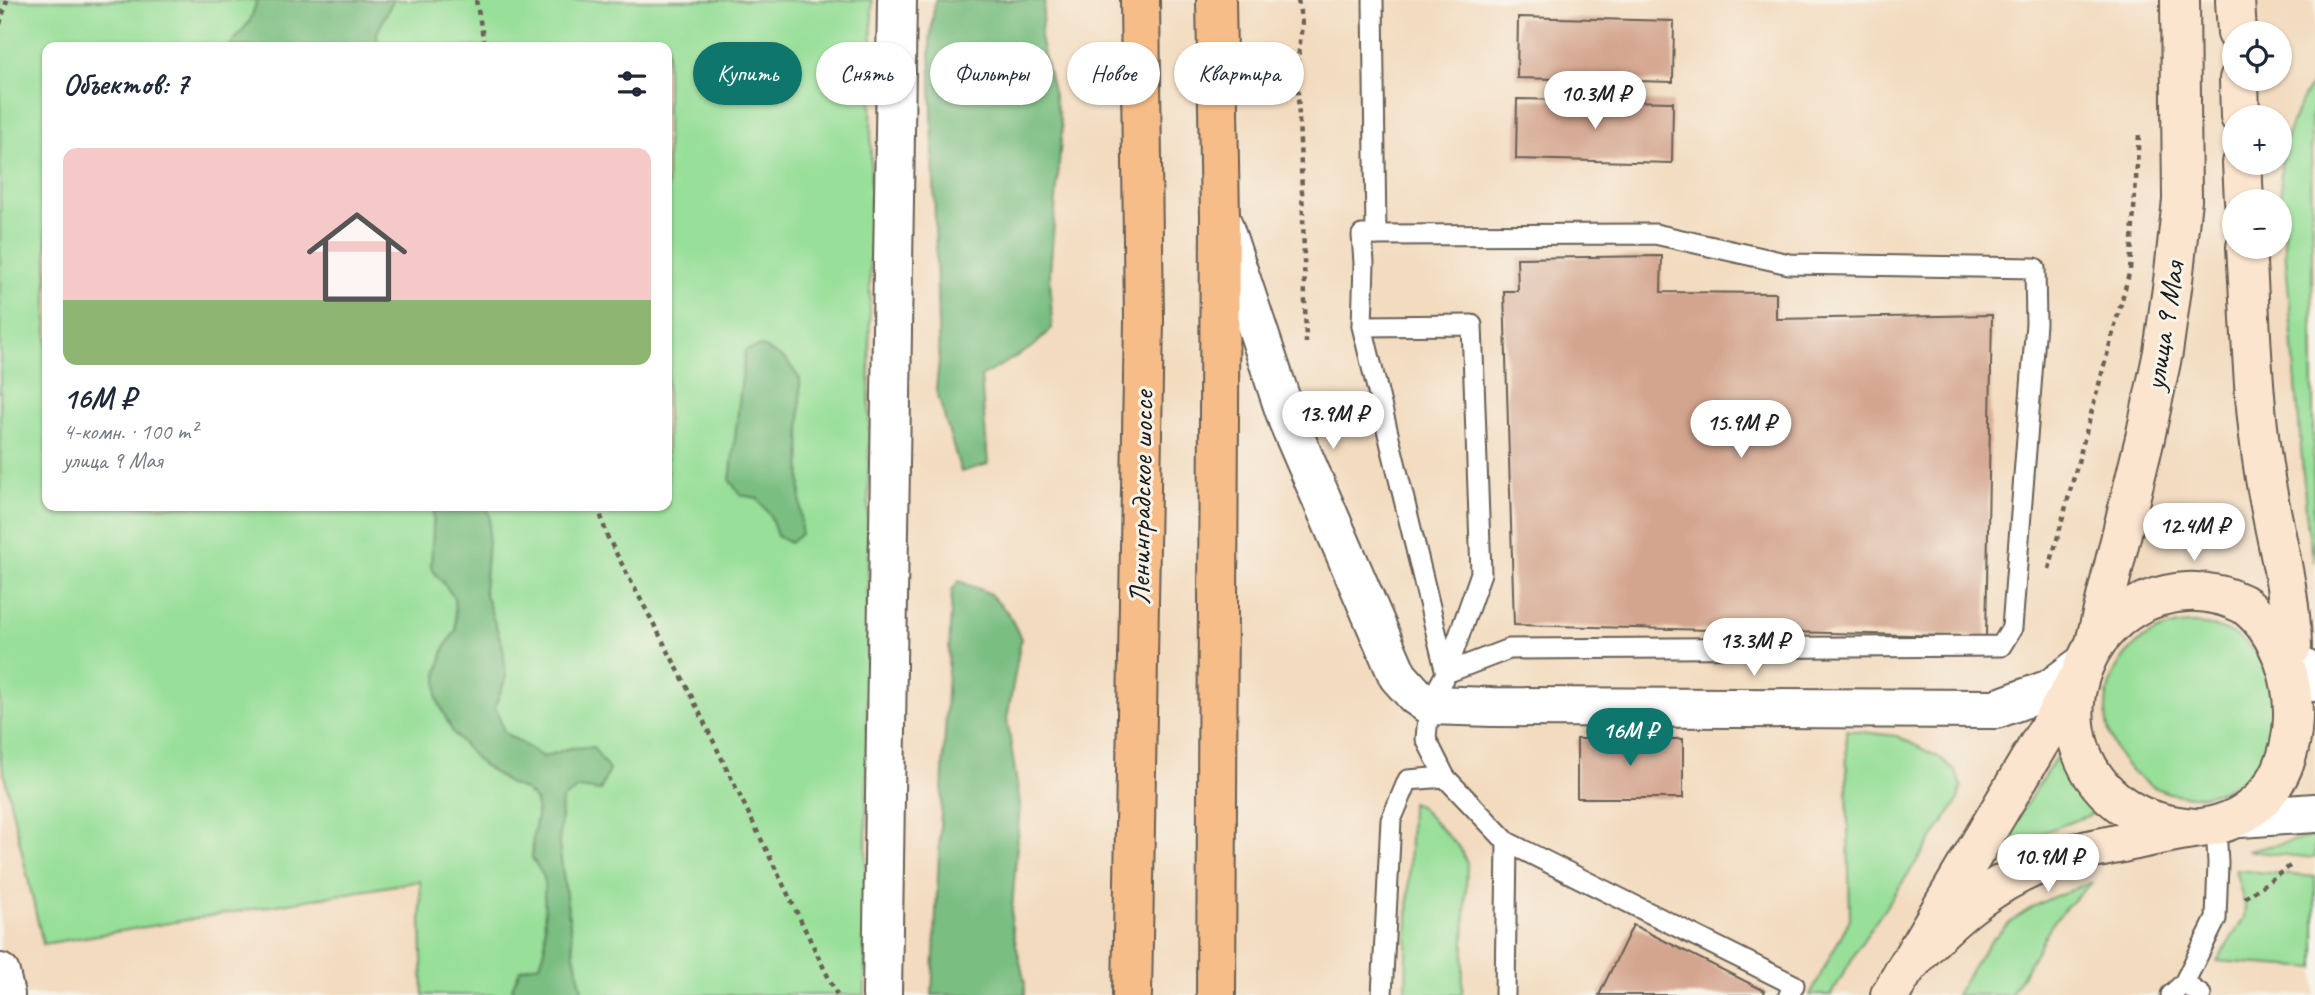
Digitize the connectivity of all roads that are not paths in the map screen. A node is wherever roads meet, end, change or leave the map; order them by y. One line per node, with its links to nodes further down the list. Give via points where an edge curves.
1 (897, 0): 23 (street)
2 (1140, 0): 24 (highway, Ленинградское шоссе, via 1144,321)
3 (1216, 0): 8 (highway)
4 (1373, 0): 9 (lane)
5 (2180, 0): 12 (main road, улица 9 Мая, via 2182,200 2173,281 2145,438)
6 (2235, 0): 7 (main road)
7 (2236, 21)
8 (1220, 217): 14 (street, via 1288,421 1398,676 1416,696); 25 (highway)
9 (1376, 235): 11 (lane, via 1362,235); 14 (lane, via 1655,233 1789,264 2035,268 2036,323 2012,628 2001,646 1509,649)
10 (2247, 259): 13 (main road, via 2263,471)
11 (1362, 326): 14 (lane); 14 (lane, via 1472,325 1480,573)
12 (2086, 662): 13 (main road, via 2108,627 2126,612 2158,598 2190,592 2235,600 2259,612 2276,627); 14 (street, via 2050,689 1996,709 1492,708); 17 (main road, via 2074,702 2078,739 2109,794 2149,820 2171,826); 20 (main road, улица 9 Мая)
13 (2303, 666): 17 (main road, via 2309,688 2309,732 2291,776 2258,808)
14 (1438, 689): 15 (lane, via 1426,739)
15 (1445, 777): 18 (lane); 26 (lane, via 1408,780 1391,820)
16 (2315, 813): 17 (street)
17 (2217, 824): 20 (main road, via 2073,854 2007,879 1980,896 1926,944); 21 (lane, via 2216,919)
18 (1507, 842): 27 (lane); 28 (lane, via 1794,985)
19 (0, 973): 22 (street)
20 (1897, 983)
21 (2177, 989): 29 (lane)
22 (5, 995)
23 (882, 995)
24 (1132, 995)
25 (1216, 995)
26 (1382, 995)
27 (1505, 995)
28 (1789, 995)
29 (2201, 995)

